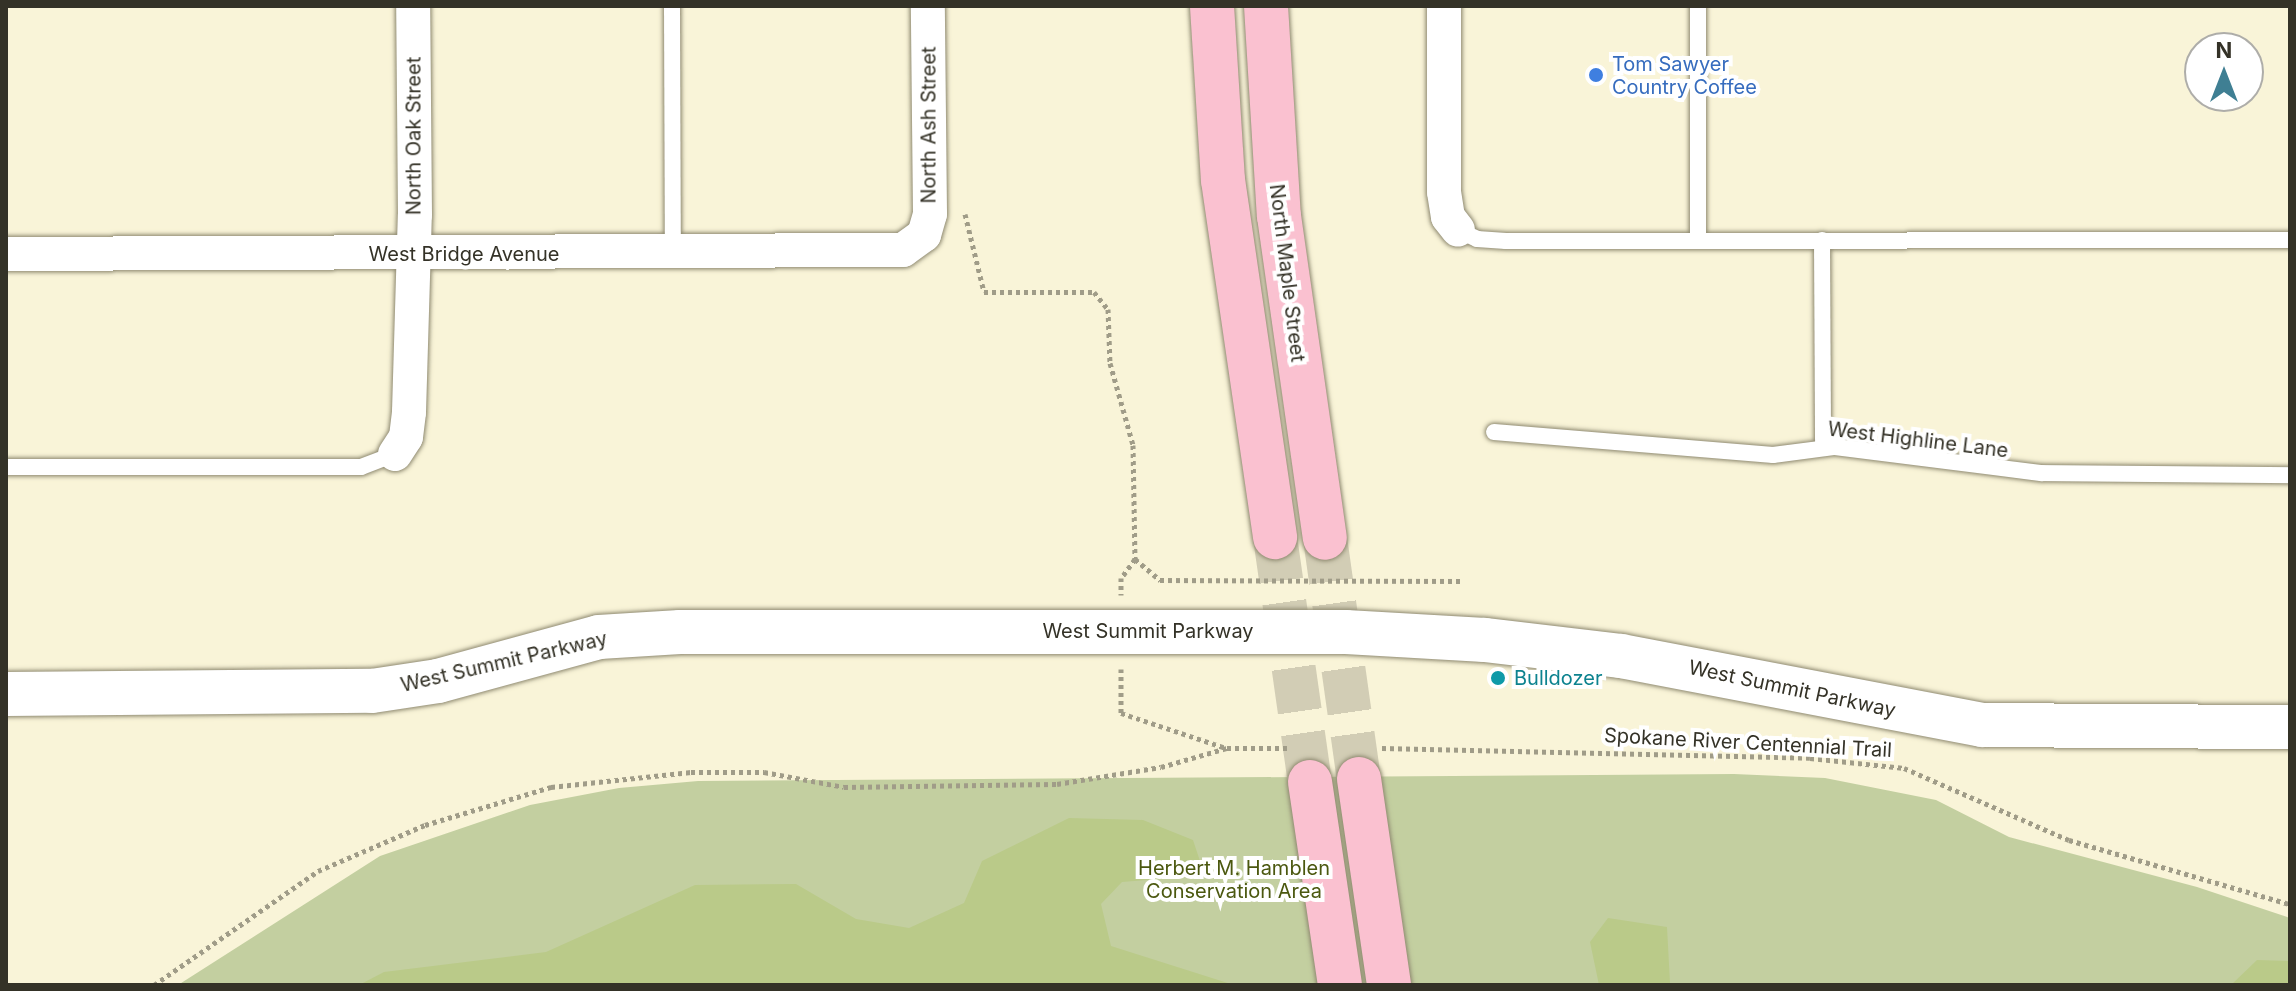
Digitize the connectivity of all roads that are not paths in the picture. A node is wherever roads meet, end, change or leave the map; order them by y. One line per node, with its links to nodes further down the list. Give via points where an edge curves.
1 (413, 6): 14 (street, North Oak Street)
2 (672, 6): 15 (lane)
3 (928, 6): 8 (street, North Ash Street)
4 (1212, 6): 21 (main road, via 1223,180)
5 (1266, 6): 22 (main road, North Maple Street, via 1279,216)
6 (1444, 6): 9 (street, via 1444,192 1448,217)
7 (1698, 6): 10 (lane)
8 (924, 227): 15 (street, West Bridge Avenue, via 885,252)
9 (1458, 230): 10 (lane, via 1498,241)
10 (1698, 240): 11 (lane)
11 (1822, 240): 12 (lane); 17 (lane)
12 (2290, 240)
13 (6, 254): 14 (street, West Bridge Avenue)
14 (412, 254): 15 (street, West Bridge Avenue); 18 (street, North Oak Street, via 408,426)
15 (673, 254)
16 (1494, 432): 17 (lane, West Highline Lane, via 1773,455)
17 (1823, 447): 20 (lane, West Highline Lane, via 2028,473)
18 (395, 454): 19 (lane, via 361,467)
19 (6, 467)
20 (2290, 475)
21 (1275, 537)
22 (1325, 538)
23 (6, 694): 24 (street, West Summit Parkway, via 372,691 438,681 544,649 629,634 1399,634 1525,644 1715,671 1982,725)
24 (2290, 727)
25 (1359, 779): 28 (main road)
26 (1310, 782): 27 (main road)
27 (1340, 985)
28 (1389, 985)

